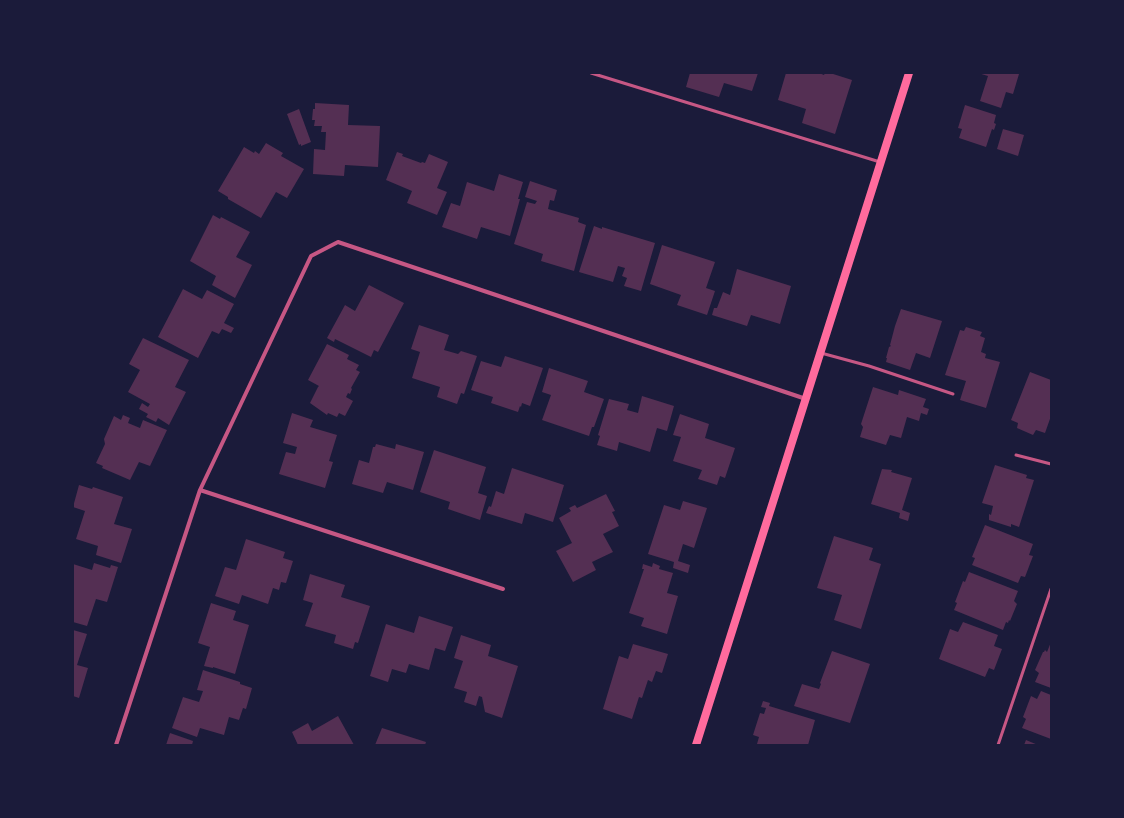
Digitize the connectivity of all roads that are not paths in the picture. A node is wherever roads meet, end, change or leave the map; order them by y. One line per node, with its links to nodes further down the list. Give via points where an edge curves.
1 (591, 73): 3 (lane)
2 (909, 73): 3 (main road)
3 (882, 163): 4 (main road)
4 (821, 353): 5 (lane); 6 (main road)
5 (953, 394)
6 (806, 400): 9 (street, via 338,242 311,256); 13 (main road)
7 (1016, 455): 8 (lane)
8 (1051, 464)
9 (200, 490): 10 (street); 12 (street)
10 (503, 589)
11 (1051, 589): 14 (lane)
12 (116, 745)
13 (696, 745)
14 (998, 745)

